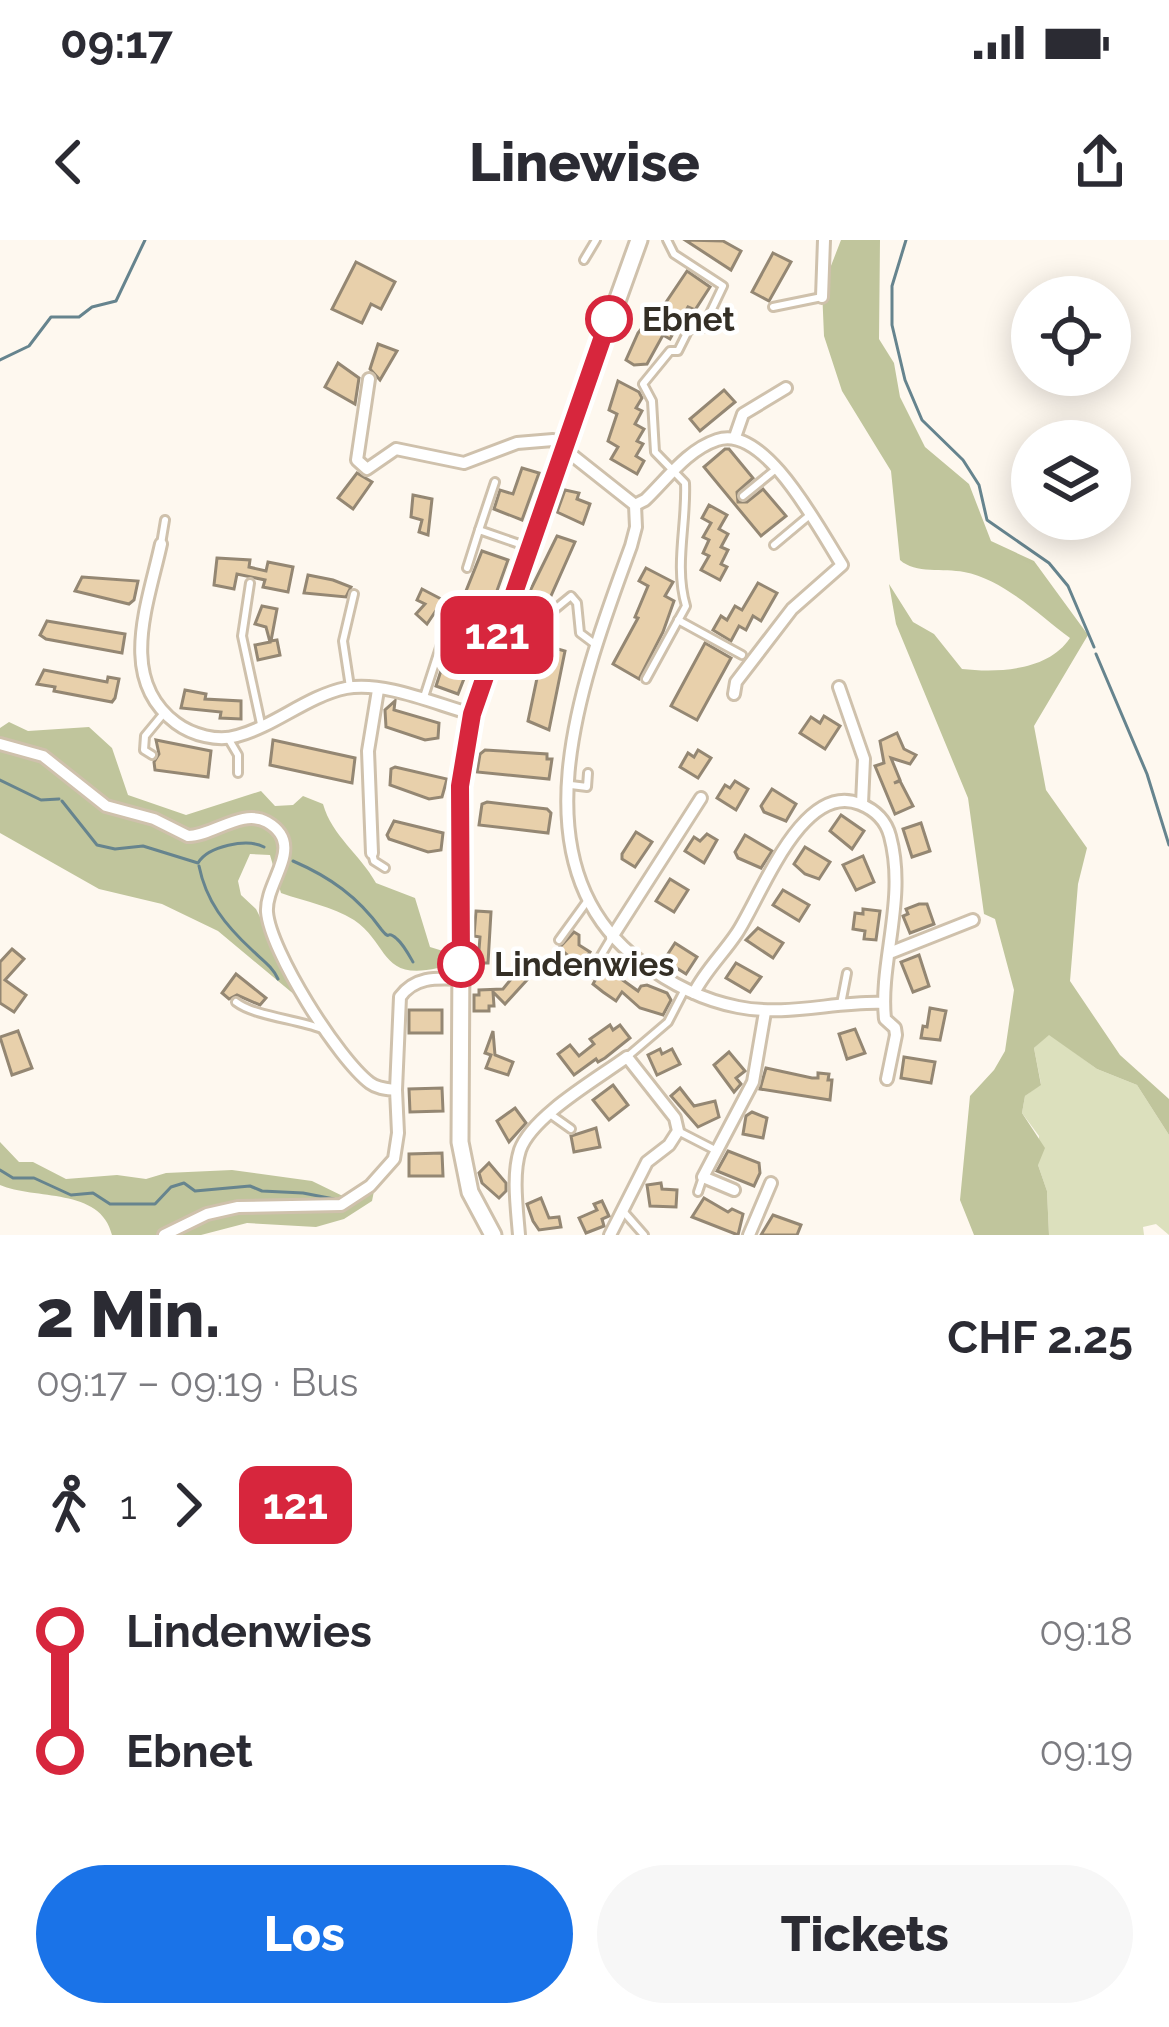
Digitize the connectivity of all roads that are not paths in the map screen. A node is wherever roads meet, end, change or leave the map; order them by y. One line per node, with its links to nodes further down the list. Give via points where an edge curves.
1 (596, 240): 5 (lane)
2 (639, 240): 11 (street)
3 (667, 240): 13 (lane, via 723,286 703,328 689,329 643,384 652,401 652,443)
4 (824, 240): 6 (street)
5 (584, 260)
6 (822, 297): 7 (lane)
7 (773, 307)
8 (369, 380): 11 (street, via 357,460 367,469 396,449 464,464 529,440)
9 (786, 388): 10 (street, via 742,414)
10 (735, 437): 12 (street); 13 (street, via 700,448)
11 (565, 446): 15 (street); 24 (street)
12 (776, 470): 16 (lane); 19 (street)
13 (674, 471): 18 (street); 28 (lane, via 686,483 686,606)
14 (495, 482): 21 (lane)
15 (618, 488): 17 (lane); 18 (street)
16 (743, 496)
17 (613, 503)
18 (634, 505): 31 (street, via 633,539)
19 (811, 514): 23 (lane); 37 (street, via 842,566 792,608)
20 (165, 520): 22 (lane)
21 (479, 530): 24 (lane); 25 (lane)
22 (160, 544): 39 (street, via 140,652 145,684)
23 (774, 545)
24 (528, 547): 40 (street)
25 (466, 568)
26 (250, 583): 41 (lane, via 242,636)
27 (354, 594): 34 (lane, via 343,641)
28 (678, 620): 32 (lane); 33 (lane)
29 (444, 635): 38 (lane)
30 (528, 644): 31 (lane, via 571,596 580,633)
31 (596, 645): 47 (street)
32 (742, 655)
33 (646, 680)
34 (350, 687): 36 (street); 41 (street)
35 (839, 687): 49 (street, via 864,759)
36 (378, 690): 38 (street); 50 (street, via 368,751)
37 (734, 694)
38 (423, 701): 40 (street)
39 (164, 712): 42 (street, via 189,731); 44 (lane, via 145,736)
40 (472, 714): 59 (street, via 460,786)
41 (261, 724): 42 (street)
42 (228, 738): 45 (lane)
43 (0, 744): 65 (street, via 43,756 106,806 188,836 250,818 270,824 286,855 269,892 268,921)
44 (152, 755)
45 (238, 773)
46 (588, 773): 47 (lane, via 587,787)
47 (567, 784): 52 (street, via 570,843)
48 (701, 798): 54 (street)
49 (862, 804): 56 (street, via 878,814 891,841); 60 (street, via 836,801 807,819 738,932)
50 (371, 853): 51 (lane)
51 (386, 868)
52 (588, 900): 54 (street); 55 (lane)
53 (973, 920): 56 (street)
54 (612, 937): 58 (lane); 60 (street)
55 (559, 940)
56 (892, 952): 62 (street)
57 (847, 973): 63 (lane)
58 (590, 974)
59 (461, 979): 68 (street, via 414,983 400,997); 79 (street, via 463,1171)
60 (689, 991): 64 (street); 66 (lane)
61 (236, 1002): 65 (lane, via 251,1013)
62 (884, 1003): 63 (street); 67 (street, via 896,1035)
63 (841, 1004): 64 (street)
64 (765, 1012): 72 (street, via 753,1082)
65 (326, 1030): 68 (street, via 374,1086)
66 (627, 1057): 69 (street); 71 (street)
67 (887, 1079)
68 (396, 1090): 78 (street, via 397,1147 388,1168 341,1205 238,1207)
69 (550, 1114): 70 (lane); 80 (street, via 518,1156)
70 (571, 1129)
71 (678, 1130): 72 (lane); 77 (street, via 647,1162)
72 (715, 1150): 73 (street)
73 (704, 1178): 75 (street); 76 (lane)
74 (771, 1183): 83 (street)
75 (734, 1190)
76 (698, 1192)
77 (623, 1211): 81 (street); 82 (lane)
78 (164, 1235)
79 (493, 1235)
80 (519, 1235)
81 (610, 1235)
82 (644, 1235)
83 (749, 1235)

